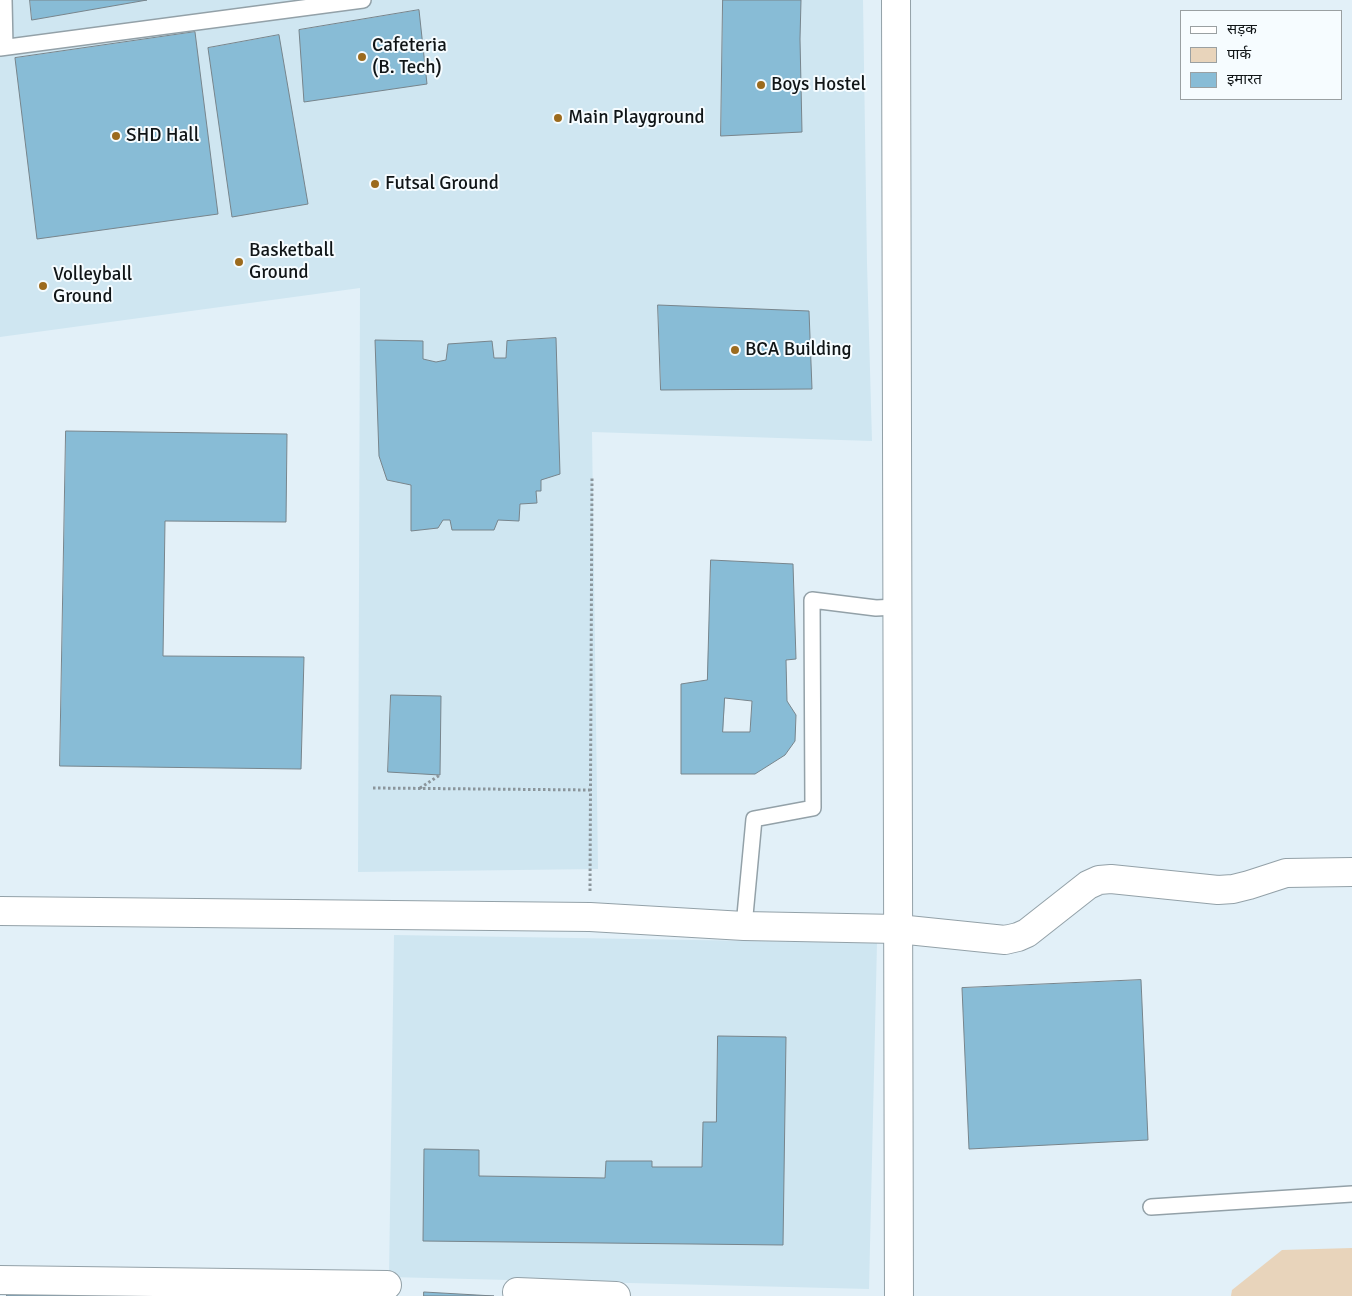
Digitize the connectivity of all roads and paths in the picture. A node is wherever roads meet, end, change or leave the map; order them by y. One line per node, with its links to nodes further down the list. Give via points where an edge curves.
1 (4, 0): 4 (lane)
2 (363, 0): 4 (lane)
3 (896, 0): 6 (street)
4 (3, 47)
5 (592, 477): 10 (path)
6 (897, 608): 14 (lane, via 812,600 813,808 754,819); 15 (street)
7 (440, 775): 9 (path)
8 (373, 788): 9 (path)
9 (420, 788): 10 (path)
10 (591, 790): 13 (path)
11 (1352, 872): 15 (street, via 1286,873 1249,885 1218,890 1098,880 1027,933 1005,940)
12 (0, 911): 13 (street)
13 (590, 917): 14 (street)
14 (744, 926): 15 (street)
15 (898, 929): 22 (street)
16 (1352, 1194): 17 (lane)
17 (1151, 1207)
18 (0, 1280): 19 (street)
19 (387, 1284)
20 (517, 1292): 21 (street)
21 (616, 1296)
22 (899, 1296)

